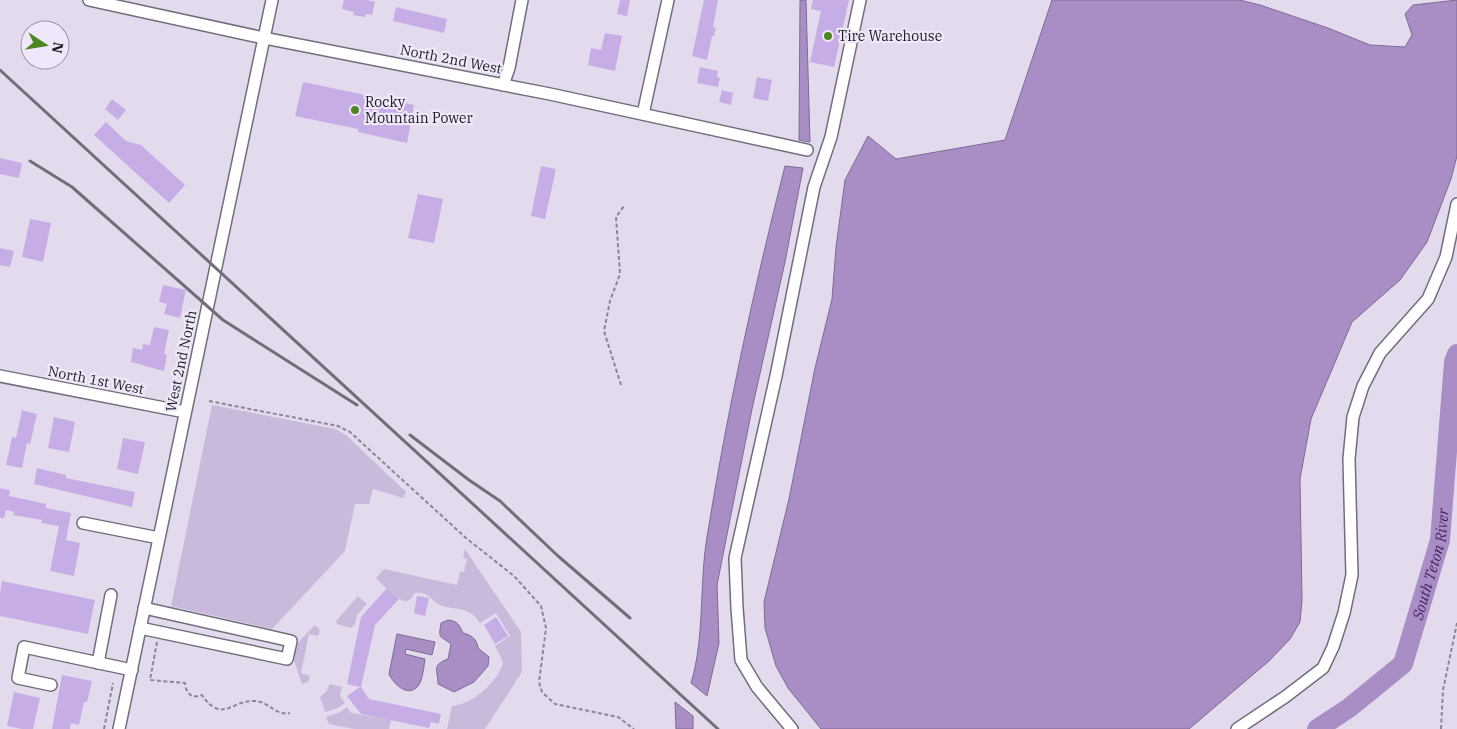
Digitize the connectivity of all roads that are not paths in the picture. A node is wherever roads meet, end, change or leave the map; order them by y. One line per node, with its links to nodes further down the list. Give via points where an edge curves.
1 (89, 0): 6 (street, North 2nd West)
2 (272, 0): 6 (street, West 2nd North)
3 (522, 0): 7 (street)
4 (668, 0): 8 (street)
5 (860, 0): 22 (street, via 831,137 814,187 735,558 741,660 757,687)
6 (264, 38): 7 (street, North 2nd West); 12 (street, West 2nd North)
7 (503, 85): 8 (street, North 2nd West)
8 (643, 114): 9 (street, North 2nd West)
9 (807, 150)
10 (1457, 204): 23 (street, via 1446,257 1428,299 1380,353 1363,386 1354,417 1349,459 1352,575 1333,646 1323,668)
11 (0, 376): 12 (street, North 1st West)
12 (186, 412): 14 (street, West 2nd North)
13 (83, 523): 14 (street)
14 (159, 538): 16 (street, West 2nd North)
15 (111, 595): 18 (street)
16 (144, 608): 17 (street, West 2nd North); 17 (street, via 291,641 287,659)
17 (140, 628): 19 (street, West 2nd North)
18 (98, 663): 19 (street); 20 (street, via 24,647 18,678)
19 (132, 670): 21 (street, West 2nd North)
20 (51, 685)
21 (119, 729)
22 (792, 729)
23 (1237, 729)

